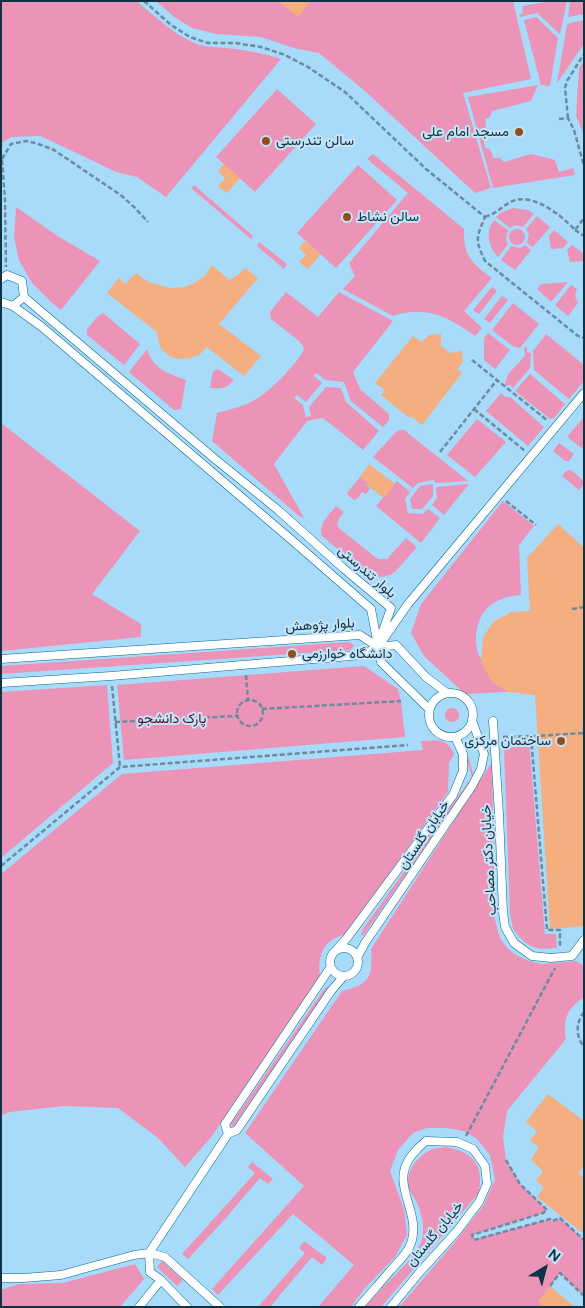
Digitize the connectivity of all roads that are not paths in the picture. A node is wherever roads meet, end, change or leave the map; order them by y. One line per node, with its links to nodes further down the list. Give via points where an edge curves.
1 (4, 277): 2 (lane, via 22,281)
2 (24, 297): 4 (lane); 6 (lane, بلوار تندرستی, via 391,608)
3 (1, 302): 4 (lane, بلوار تندرستی)
4 (13, 306): 6 (lane, بلوار تندرستی, via 42,327 371,609)
5 (584, 394): 6 (lane, via 408,604)
6 (378, 647): 7 (lane, بلوار پژوهش, via 360,635); 8 (lane, via 362,655); 9 (lane, via 396,645); 10 (lane, via 381,662)
7 (1, 659)
8 (1, 683)
9 (447, 692): 10 (lane, via 435,698); 11 (lane, via 459,694 469,702)
10 (429, 709): 13 (lane, via 432,728 442,736)
11 (472, 720): 13 (lane, via 466,731); 16 (lane, خیابان گلستان, via 484,754 481,769)
12 (492, 721): 14 (lane, خیابان دکتر مصاحب, via 505,927 514,943 532,956 572,956)
13 (455, 737): 15 (lane, خیابان گلستان, via 463,754 463,771 453,795)
14 (584, 940)
15 (337, 949): 16 (lane, via 349,948); 17 (lane, via 329,960)
16 (358, 956): 18 (lane, via 359,966 353,974)
17 (330, 968): 18 (lane); 19 (lane, via 225,1124)
18 (343, 977): 19 (lane, via 237,1130)
19 (228, 1134): 20 (lane)
20 (149, 1253): 21 (lane, via 61,1275); 22 (lane, via 150,1272); 25 (lane, via 165,1256)
21 (1, 1278)
22 (161, 1280): 23 (lane); 24 (lane)
23 (139, 1307)
24 (187, 1307)
25 (220, 1307)
26 (359, 1307): 27 (lane, خیابان گلستان, via 411,1242 414,1228 404,1193 403,1172 411,1156 426,1141 457,1142 473,1149 485,1166 487,1184 479,1202)
27 (391, 1307)

